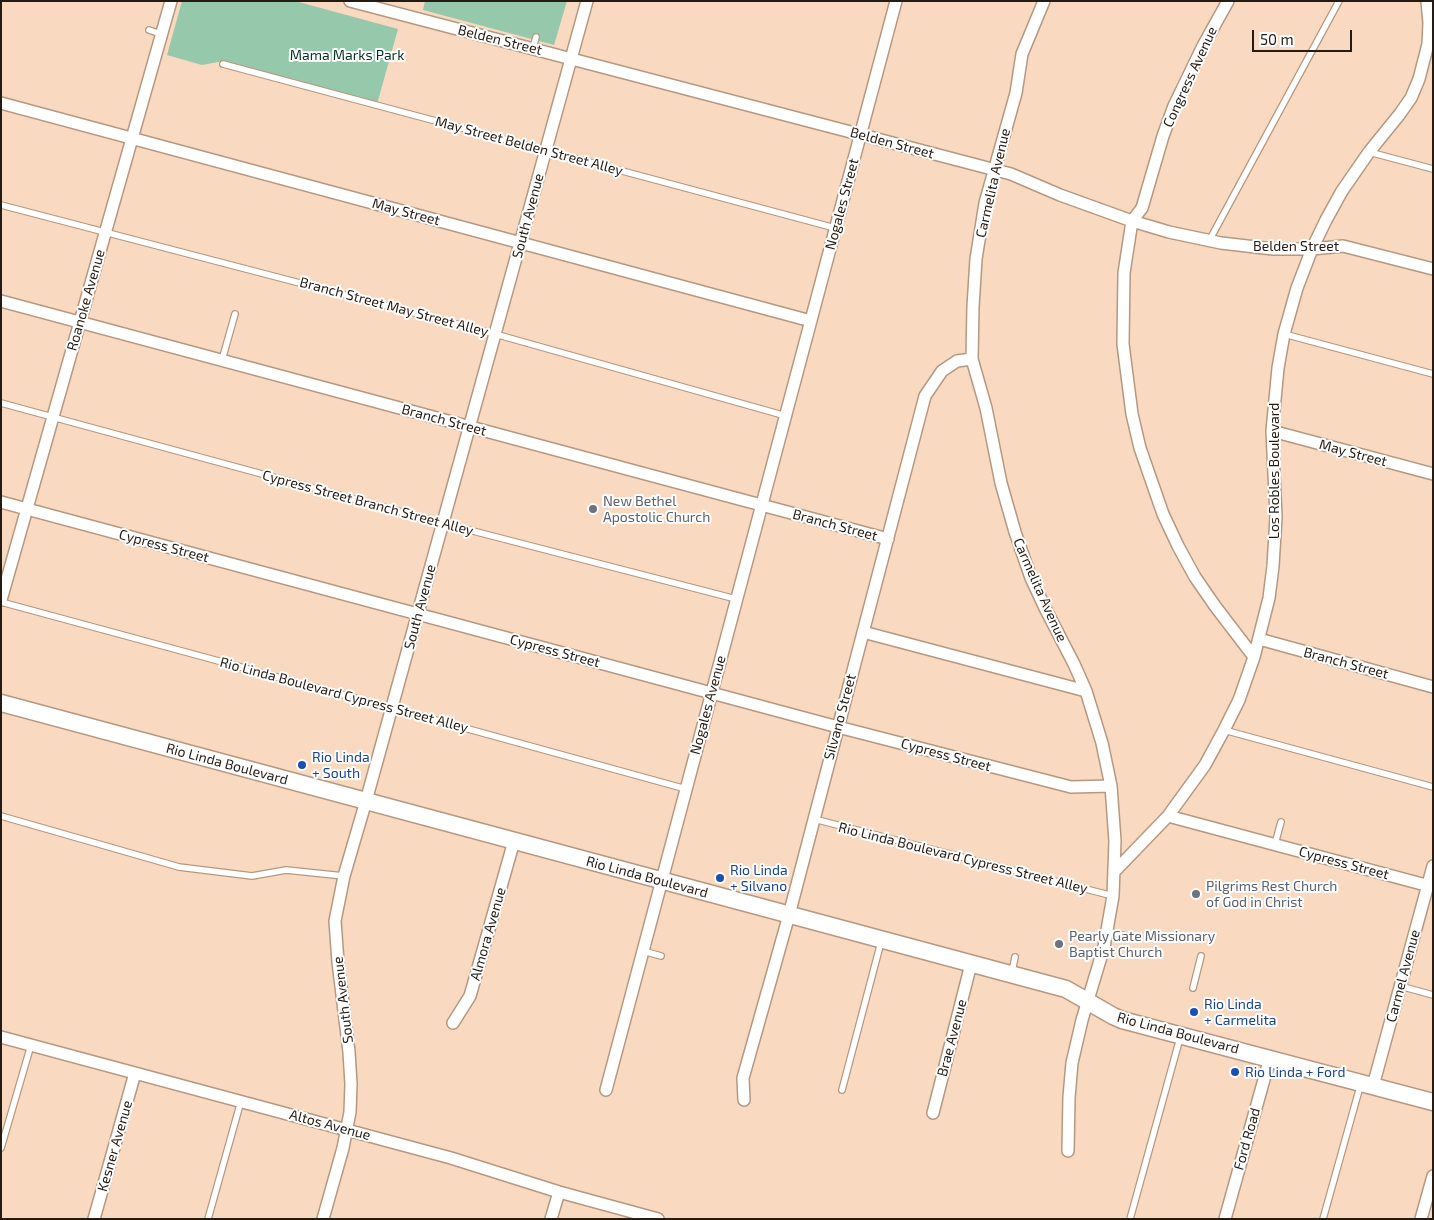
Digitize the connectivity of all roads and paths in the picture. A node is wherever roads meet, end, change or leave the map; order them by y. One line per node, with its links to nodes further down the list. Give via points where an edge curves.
1 (171, 1): 10 (street, Roanoke Avenue)
2 (350, 1): 11 (street, Belden Street, via 534,43)
3 (587, 1): 11 (street, South Avenue)
4 (896, 1): 15 (street, Nogales Street)
5 (1044, 1): 20 (street, Carmelita Avenue, via 1022,54 1016,93)
6 (1228, 1): 22 (street, Congress Avenue, via 1174,106 1142,208)
7 (1339, 1): 25 (lane)
8 (1426, 1): 13 (street, Los Robles Boulevard)
9 (149, 30): 10 (lane)
10 (162, 34): 16 (street, Roanoke Avenue)
11 (572, 58): 15 (street, Belden Street); 17 (street, South Avenue)
12 (223, 64): 17 (lane, May Street Belden Street Alley)
13 (1428, 64): 18 (street, Los Robles Boulevard, via 1411,98)
14 (1, 103): 16 (street, May Street)
15 (861, 134): 20 (street, Belden Street); 23 (street, Nogales Street)
16 (132, 138): 24 (street, Roanoke Avenue); 26 (street, May Street)
17 (546, 151): 23 (lane, May Street Belden Street Alley); 26 (street, South Avenue)
18 (1369, 152): 19 (lane); 27 (street, Los Robles Boulevard, via 1342,191)
19 (1433, 169)
20 (996, 170): 22 (street, Belden Street); 35 (street, Carmelita Avenue, via 985,203 976,259)
21 (1, 205): 24 (lane, Branch Street May Street Alley)
22 (1132, 221): 25 (street, Belden Street); 54 (street, Congress Avenue, via 1124,273 1123,344 1140,448 1178,546 1215,606)
23 (835, 228): 31 (street, Nogales Street)
24 (105, 232): 32 (street, Roanoke Avenue); 33 (lane, Branch Street May Street Alley)
25 (1209, 241): 27 (street, Belden Street, via 1273,249)
26 (521, 242): 31 (street, May Street); 33 (street, South Avenue)
27 (1312, 249): 28 (street, Belden Street, via 1343,246); 34 (street, Los Robles Boulevard)
28 (1433, 269)
29 (1, 301): 32 (street, Branch Street)
30 (235, 314): 36 (lane)
31 (811, 321): 39 (street, Nogales Avenue)
32 (80, 322): 36 (street, Branch Street); 40 (street, Roanoke Avenue)
33 (495, 334): 39 (lane, Branch Street May Street Alley); 41 (street, South Avenue)
34 (1284, 334): 37 (lane); 42 (street, Los Robles Boulevard)
35 (972, 359): 48 (street, Silvano Street, via 957,361 942,371 925,396); 56 (street, Carmelita Avenue, via 1015,532 1038,593)
36 (222, 360): 41 (street, Branch Street)
37 (1433, 374)
38 (1, 403): 40 (lane, Cypress Street Branch Street Alley)
39 (786, 416): 45 (street, Nogales Avenue)
40 (53, 417): 46 (street, Roanoke Avenue); 47 (lane, Cypress Street Branch Street Alley)
41 (470, 427): 45 (street, Branch Street); 47 (street, South Avenue)
42 (1272, 431): 43 (street, May Street); 53 (street, Los Robles Boulevard, via 1276,516 1273,566)
43 (1433, 474)
44 (1, 502): 46 (street, Cypress Street)
45 (762, 505): 48 (street, Branch Street); 49 (street, Nogales Avenue)
46 (27, 509): 50 (street, Roanoke Avenue); 51 (street, Cypress Street)
47 (442, 523): 49 (lane, Cypress Street Branch Street Alley); 51 (street, South Avenue)
48 (888, 539): 52 (street, Silvano Street)
49 (736, 600): 57 (street, Nogales Avenue)
50 (1, 601): 59 (lane, Rio Linda Boulevard Cypress Street Alley)
51 (418, 614): 57 (street, Cypress Street); 59 (street, South Avenue)
52 (863, 632): 56 (street); 60 (street, Silvano Street)
53 (1259, 639): 54 (street, Los Robles Boulevard); 55 (street, Branch Street)
54 (1254, 657): 61 (street, Los Robles Boulevard)
55 (1433, 686)
56 (1086, 690): 62 (street, Carmelita Avenue)
57 (712, 693): 60 (street, Cypress Street); 64 (street, Nogales Avenue)
58 (1, 704): 65 (main road, Rio Linda Boulevard)
59 (392, 708): 64 (lane, Rio Linda Boulevard Cypress Street Alley); 65 (street, South Avenue)
60 (838, 727): 62 (street, Cypress Street, via 1071,788); 68 (street, Silvano Street)
61 (1224, 730): 63 (lane); 67 (street, Los Robles Boulevard, via 1205,765)
62 (1111, 786): 73 (street, Carmelita Avenue)
63 (1433, 787)
64 (686, 789): 75 (street, Nogales Avenue)
65 (366, 801): 70 (main road, Rio Linda Boulevard); 74 (street, South Avenue)
66 (1, 816): 74 (lane, via 179,867 252,876 286,870)
67 (1168, 816): 71 (street, Cypress Street); 73 (street, Los Robles Boulevard)
68 (814, 819): 77 (lane, Rio Linda Boulevard Cypress Street Alley); 78 (street, Silvano Street)
69 (1281, 822): 71 (lane)
70 (514, 841): 75 (main road, Rio Linda Boulevard); 92 (street, Almora Avenue, via 470,996)
71 (1275, 844): 76 (street, Cypress Street)
72 (1433, 866): 76 (street, Carmel Avenue)
73 (1114, 872): 77 (street, Carmelita Avenue)
74 (344, 876): 105 (street, South Avenue, via 335,921 352,1084)
75 (662, 880): 78 (main road, Rio Linda Boulevard); 82 (street, Nogales Avenue)
76 (1430, 886): 88 (street, Carmel Avenue)
77 (1112, 896): 79 (street, Carmelita Avenue)
78 (788, 915): 81 (main road, Rio Linda Boulevard); 101 (street, Silvano Street, via 743,1078)
79 (1107, 931): 80 (lane); 91 (street, Carmelita Avenue)
80 (1134, 938)
81 (881, 940): 86 (main road, Rio Linda Boulevard); 100 (lane)
82 (643, 951): 83 (lane); 99 (street, Nogales Avenue)
83 (661, 956)
84 (1201, 956): 89 (lane)
85 (1016, 957): 87 (lane)
86 (971, 964): 87 (main road, Rio Linda Boulevard); 104 (street, Brae Avenue)
87 (1011, 974): 91 (main road, Rio Linda Boulevard, via 1066,989)
88 (1400, 986): 90 (lane); 98 (street, Carmel Avenue)
89 (1193, 988)
90 (1433, 995)
91 (1088, 1002): 93 (main road, Rio Linda Boulevard, via 1118,1018); 107 (street, Carmelita Avenue, via 1072,1064)
92 (453, 1024)
93 (1180, 1035): 96 (main road, Rio Linda Boulevard); 115 (lane)
94 (1, 1037): 95 (street, Altos Avenue)
95 (31, 1045): 97 (street, Altos Avenue); 106 (lane)
96 (1270, 1058): 98 (main road, Rio Linda Boulevard); 116 (street, Ford Road)
97 (135, 1073): 102 (street, Altos Avenue); 110 (street, Kesner Avenue)
98 (1367, 1084): 103 (main road, Rio Linda Boulevard); 117 (lane)
99 (606, 1090)
100 (842, 1090)
101 (744, 1100)
102 (241, 1102): 105 (street, Altos Avenue); 111 (lane)
103 (1433, 1102)
104 (932, 1113)
105 (347, 1129): 109 (street, Altos Avenue); 112 (street, South Avenue)
106 (1, 1148)
107 (1068, 1151)
108 (1433, 1176): 118 (street)
109 (559, 1192): 113 (street); 114 (street, Altos Avenue)
110 (94, 1219)
111 (208, 1219)
112 (323, 1219)
113 (551, 1219)
114 (658, 1219)
115 (1130, 1219)
116 (1225, 1219)
117 (1324, 1219)
118 (1421, 1219)

